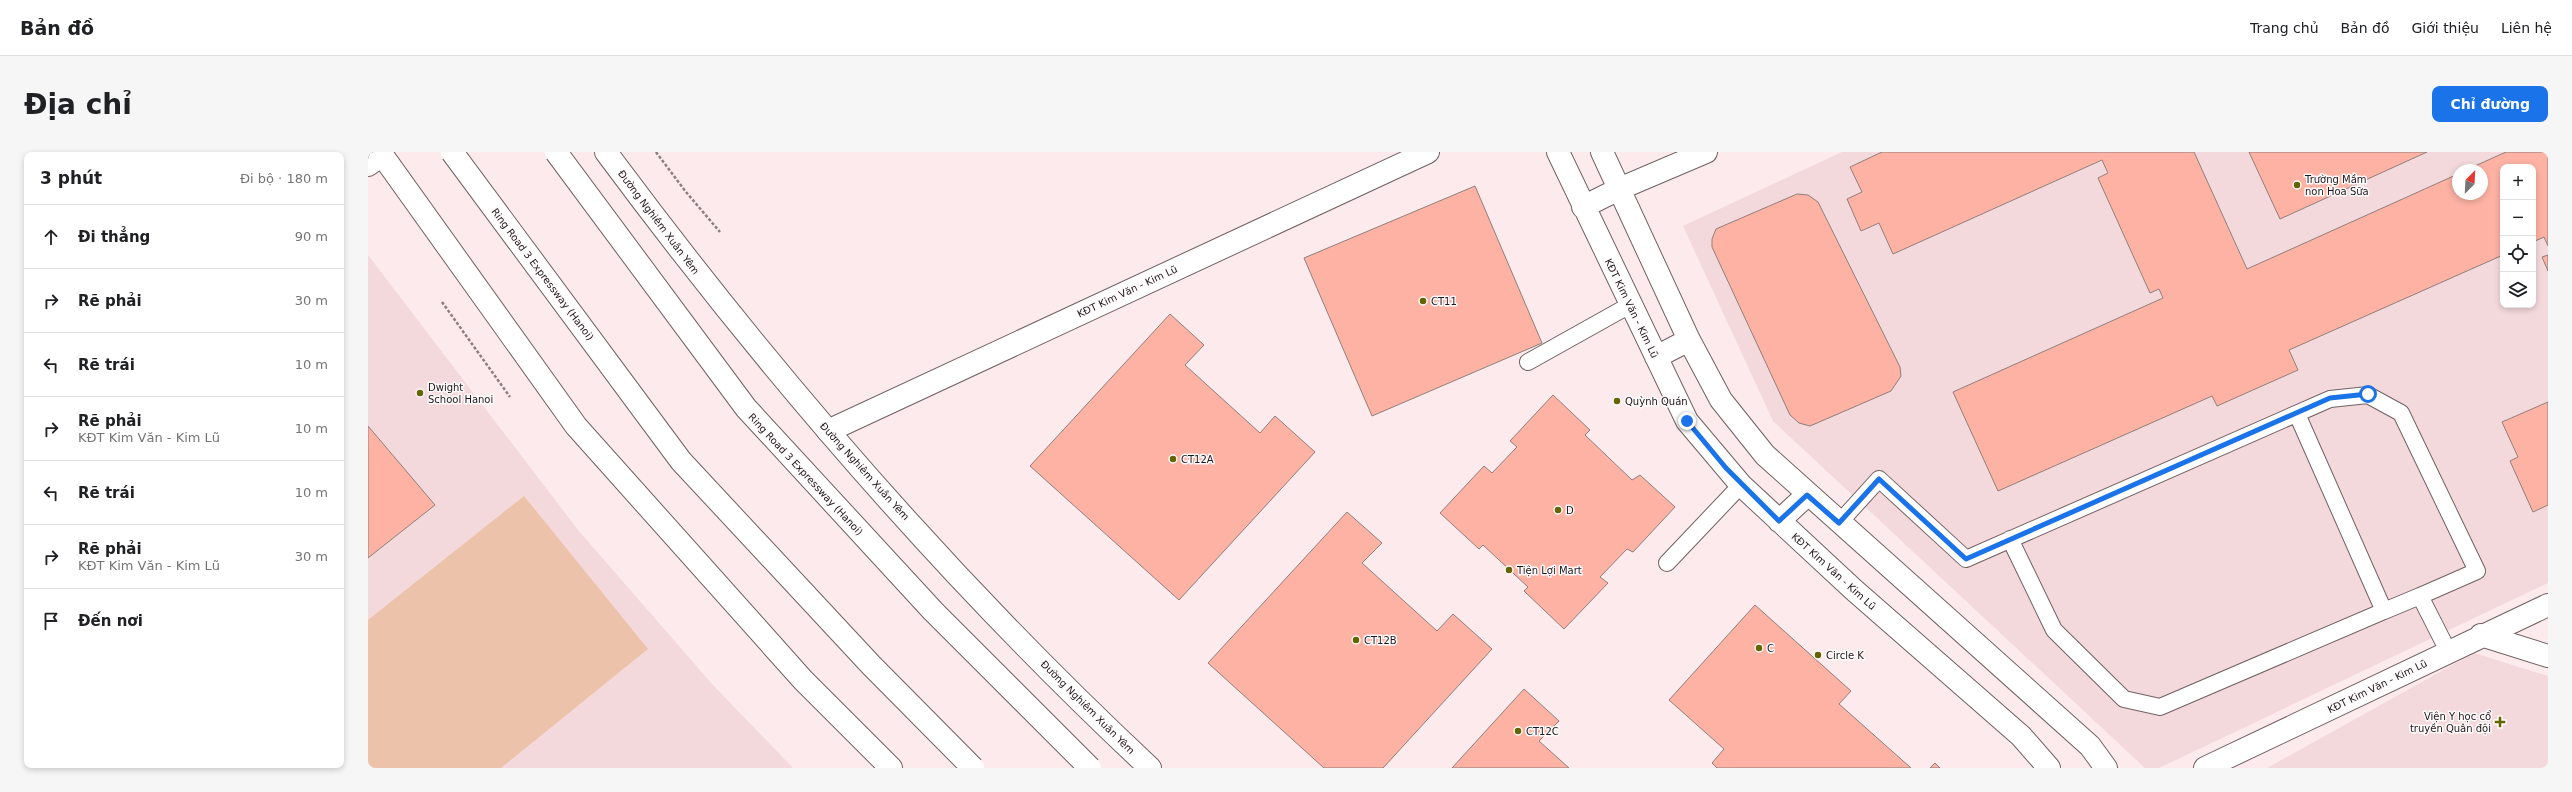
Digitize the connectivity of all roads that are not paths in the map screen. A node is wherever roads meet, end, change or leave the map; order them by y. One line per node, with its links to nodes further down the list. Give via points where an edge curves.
1 (452, 152): 30 (main road, Ring Road 3 Expressway (Hanoi), bridge, via 681,461 871,665)
2 (556, 152): 31 (main road, Ring Road 3 Expressway (Hanoi), bridge, via 746,408 933,611)
3 (606, 152): 16 (main road, Đường Nghiêm Xuân Yêm, via 670,238)
4 (1428, 152): 16 (main road, KĐT Kim Văn - Kim Lũ)
5 (1558, 152): 10 (main road, KĐT Kim Văn - Kim Lũ)
6 (1602, 152): 9 (main road)
7 (1706, 152): 9 (main road)
8 (377, 157): 29 (main road, via 576,426 803,680)
9 (1619, 189): 10 (main road); 12 (main road)
10 (1583, 207): 11 (main road, KĐT Kim Văn - Kim Lũ)
11 (1630, 305): 13 (main road, KĐT Kim Văn - Kim Lũ); 14 (lane)
12 (1689, 340): 13 (main road); 18 (main road, via 1721,400 1764,455)
13 (1656, 357): 17 (main road, KĐT Kim Văn - Kim Lũ, via 1687,421)
14 (1528, 362)
15 (2297, 414): 21 (lane); 23 (lane, via 2330,398 2368,394 2401,413 2476,571); 25 (lane)
16 (828, 431): 32 (main road, Đường Nghiêm Xuân Yêm, via 977,594 1111,732)
17 (1741, 485): 19 (main road, KĐT Kim Văn - Kim Lũ); 22 (lane)
18 (1807, 495): 19 (main road); 20 (main road)
19 (1779, 521): 33 (main road, KĐT Kim Văn - Kim Lũ, via 2021,736)
20 (1839, 523): 21 (lane, via 1879,479 1966,559); 34 (main road, via 2090,746)
21 (2010, 539): 25 (lane, via 2054,630 2124,699 2160,707)
22 (1668, 563)
23 (2420, 596): 25 (lane); 27 (lane)
24 (2548, 605): 26 (main road, KĐT Kim Văn - Kim Lũ)
25 (2384, 611)
26 (2481, 635): 27 (main road, KĐT Kim Văn - Kim Lũ); 28 (main road)
27 (2448, 651): 35 (main road, KĐT Kim Văn - Kim Lũ)
28 (2548, 656)
29 (891, 768)
30 (973, 768)
31 (1090, 768)
32 (1150, 768)
33 (2049, 768)
34 (2106, 768)
35 (2205, 768)

